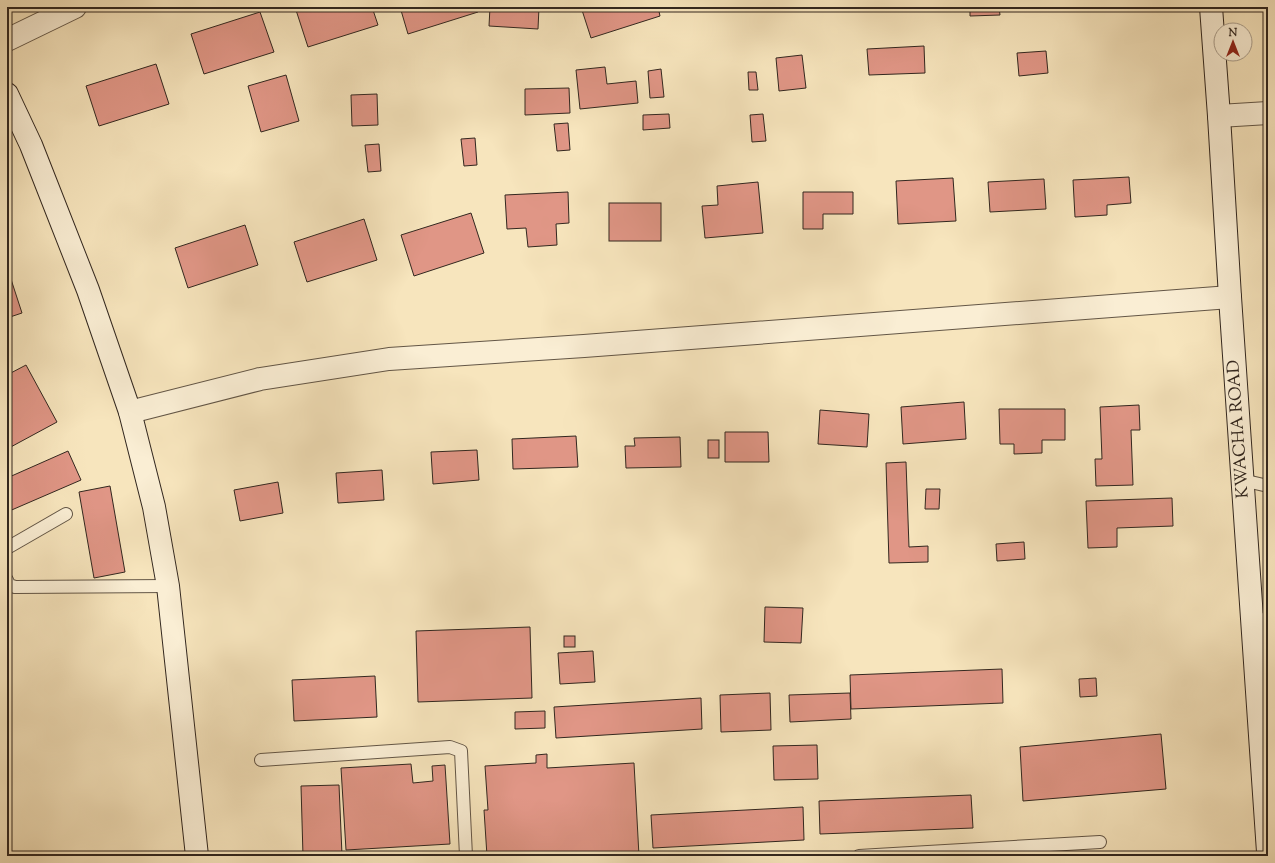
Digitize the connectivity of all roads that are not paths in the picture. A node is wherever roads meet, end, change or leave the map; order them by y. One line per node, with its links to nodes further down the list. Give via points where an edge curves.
1 (75, 7): 3 (street)
2 (1211, 7): 6 (street, KWACHA ROAD)
3 (7, 40)
4 (7, 94): 8 (street, via 31,145 88,290)
5 (1268, 113): 6 (street)
6 (1219, 116): 7 (street, KWACHA ROAD)
7 (1230, 297): 8 (street, via 389,358 260,379); 9 (street, KWACHA ROAD)
8 (130, 412): 14 (street, via 154,507)
9 (1242, 480): 10 (lane); 15 (street, KWACHA ROAD)
10 (1268, 486)
11 (66, 514): 12 (lane)
12 (7, 548)
13 (7, 580): 14 (lane, via 9,585 15,587)
14 (168, 586): 20 (street)
15 (1260, 620): 18 (street, KWACHA ROAD)
16 (261, 760): 21 (lane, via 450,747 461,751)
17 (1100, 842): 19 (lane)
18 (1268, 852)
19 (937, 854): 22 (lane)
20 (197, 856)
21 (466, 856)
22 (858, 856)

